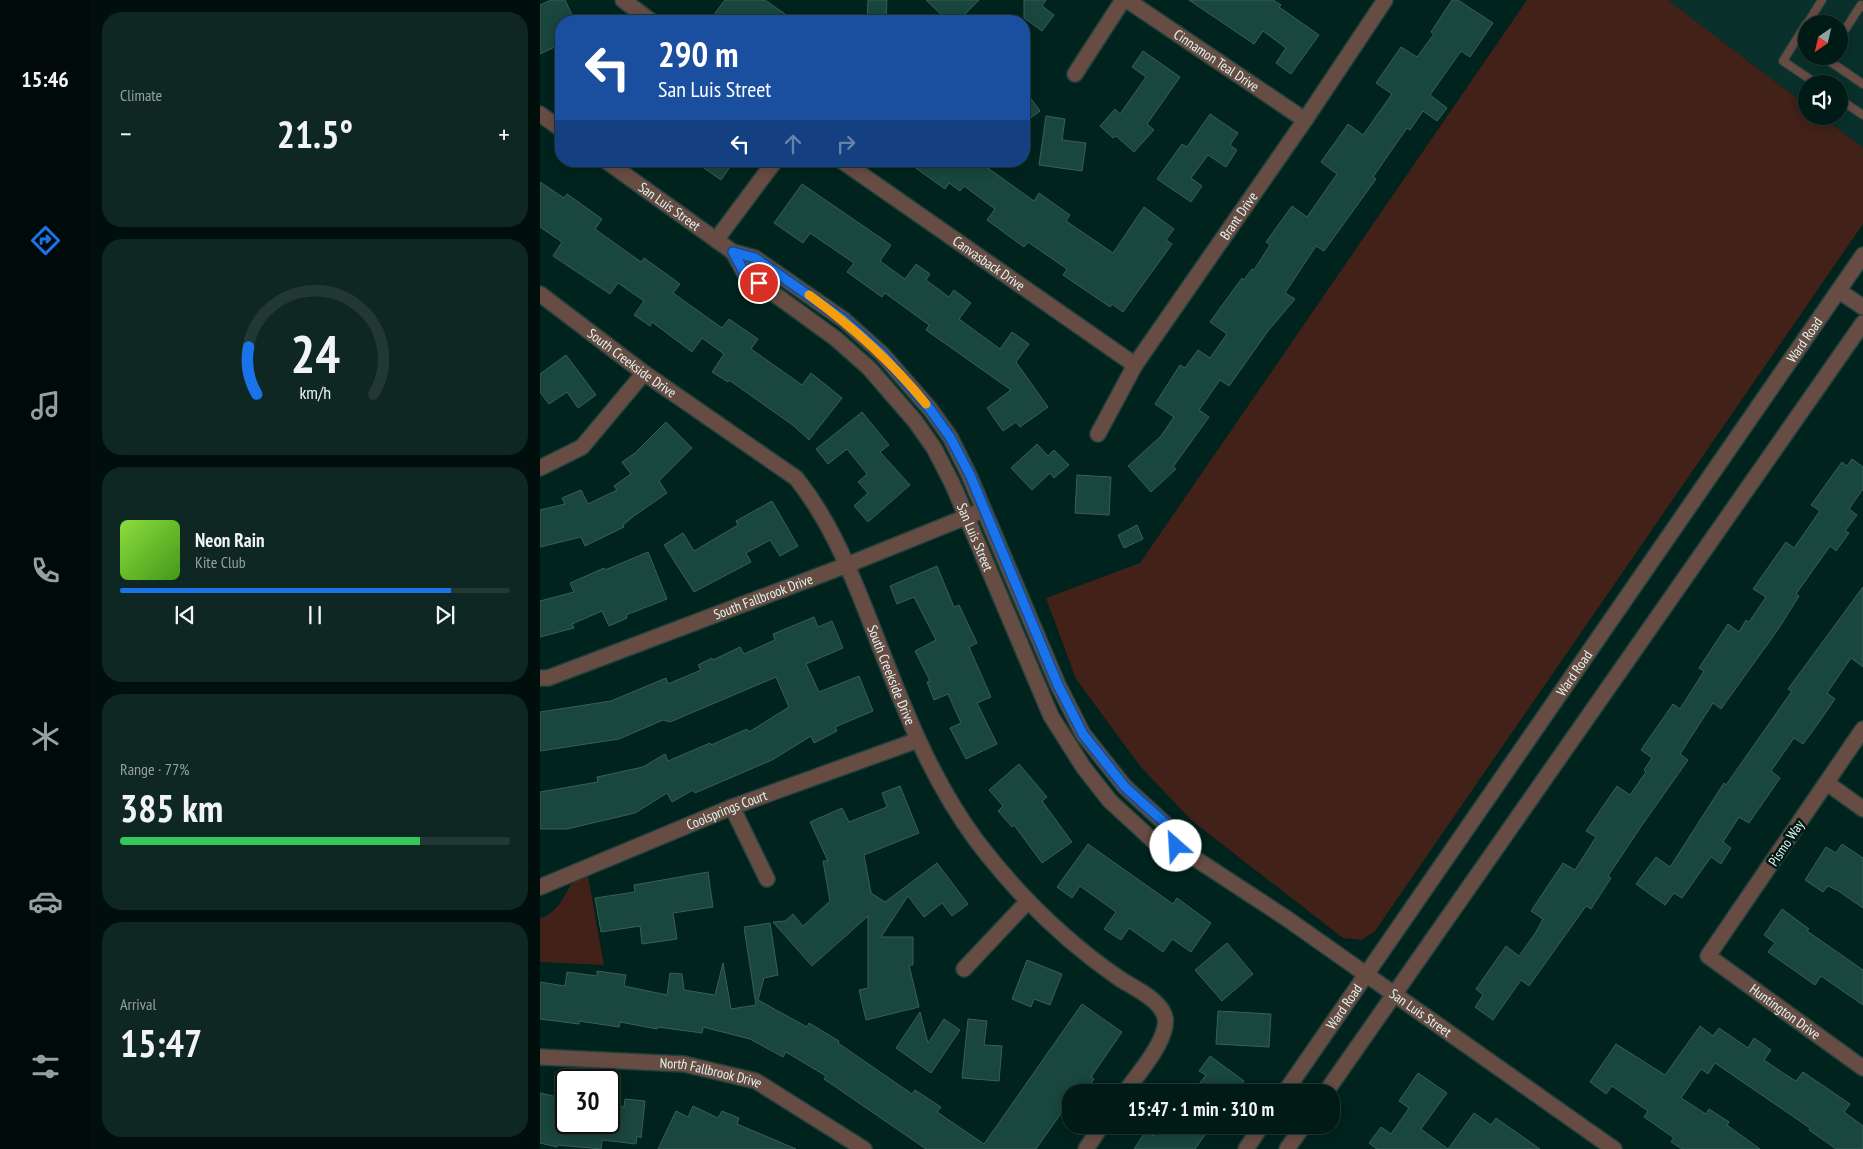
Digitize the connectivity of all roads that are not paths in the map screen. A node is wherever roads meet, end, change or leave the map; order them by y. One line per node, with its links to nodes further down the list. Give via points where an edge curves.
1 (623, 0): 7 (street)
2 (1123, 0): 12 (street)
3 (1127, 0): 18 (street, Cinnamon Teal Drive)
4 (1385, 0): 18 (street, Brant Drive)
5 (1822, 0): 8 (lane)
6 (1863, 7): 9 (lane, via 1861,5)
7 (643, 15)
8 (1812, 15)
9 (1848, 26)
10 (1797, 39): 13 (lane, via 1783,61)
11 (1837, 65): 14 (lane)
12 (1075, 74)
13 (1804, 75)
14 (1863, 84)
15 (1848, 105): 17 (lane)
16 (540, 114): 19 (street)
17 (1863, 115)
18 (1305, 120): 30 (street, Brant Drive)
19 (555, 125)
20 (614, 167): 23 (street, San Luis Street)
21 (771, 167): 23 (street)
22 (851, 167): 30 (street, Canvasback Drive)
23 (716, 240): 24 (street, San Luis Street)
24 (733, 252): 34 (street, San Luis Street, via 755,258 844,320 882,354 920,396 950,437); 35 (street, San Luis Street, via 744,272 835,338 896,397 934,448)
25 (1863, 255): 26 (street, Ward Road)
26 (1839, 291): 28 (street); 49 (street, Ward Road)
27 (540, 294): 31 (street, South Creekside Drive)
28 (1863, 307)
29 (1863, 324): 50 (street)
30 (1135, 365): 32 (street, Brant Drive)
31 (644, 373): 33 (street, via 582,447); 36 (street, South Creekside Drive, via 796,478 823,516)
32 (1098, 434)
33 (540, 468)
34 (985, 509): 35 (street, South Fallbrook Drive); 43 (street, San Luis Street, via 1058,685 1083,734 1125,787 1174,831)
35 (968, 517): 36 (street, South Fallbrook Drive); 43 (street, San Luis Street, via 1037,688 1067,743 1110,801 1140,830 1160,847)
36 (847, 565): 37 (street, South Fallbrook Drive, via 548,678); 39 (street, South Creekside Drive)
37 (540, 678)
38 (1863, 729): 40 (street, Pismo Way)
39 (918, 740): 41 (street, Coolsprings Court); 46 (street, South Creekside Drive, via 942,787 976,840)
40 (1826, 783): 42 (street); 47 (street, Pismo Way)
41 (732, 807): 44 (street); 45 (street, Coolsprings Court)
42 (1863, 809)
43 (1176, 846): 49 (street, San Luis Street)
44 (767, 879)
45 (540, 887)
46 (1028, 900): 48 (street); 53 (street, South Creekside Drive, via 1064,936 1153,1001 1164,1014 1166,1030)
47 (1708, 956): 52 (street, Huntington Drive)
48 (964, 970)
49 (1366, 975): 50 (street, San Luis Street); 54 (street, Ward Road)
50 (1394, 994): 55 (street); 63 (street, San Luis Street)
51 (540, 1057): 59 (street, North Fallbrook Drive, via 684,1064 756,1080)
52 (1863, 1068)
53 (1130, 1084)
54 (1291, 1084)
55 (1332, 1084)
56 (1096, 1134): 60 (street)
57 (1256, 1134): 61 (street)
58 (1298, 1134): 62 (street)
59 (864, 1149)
60 (1086, 1149)
61 (1246, 1149)
62 (1287, 1149)
63 (1614, 1149)

